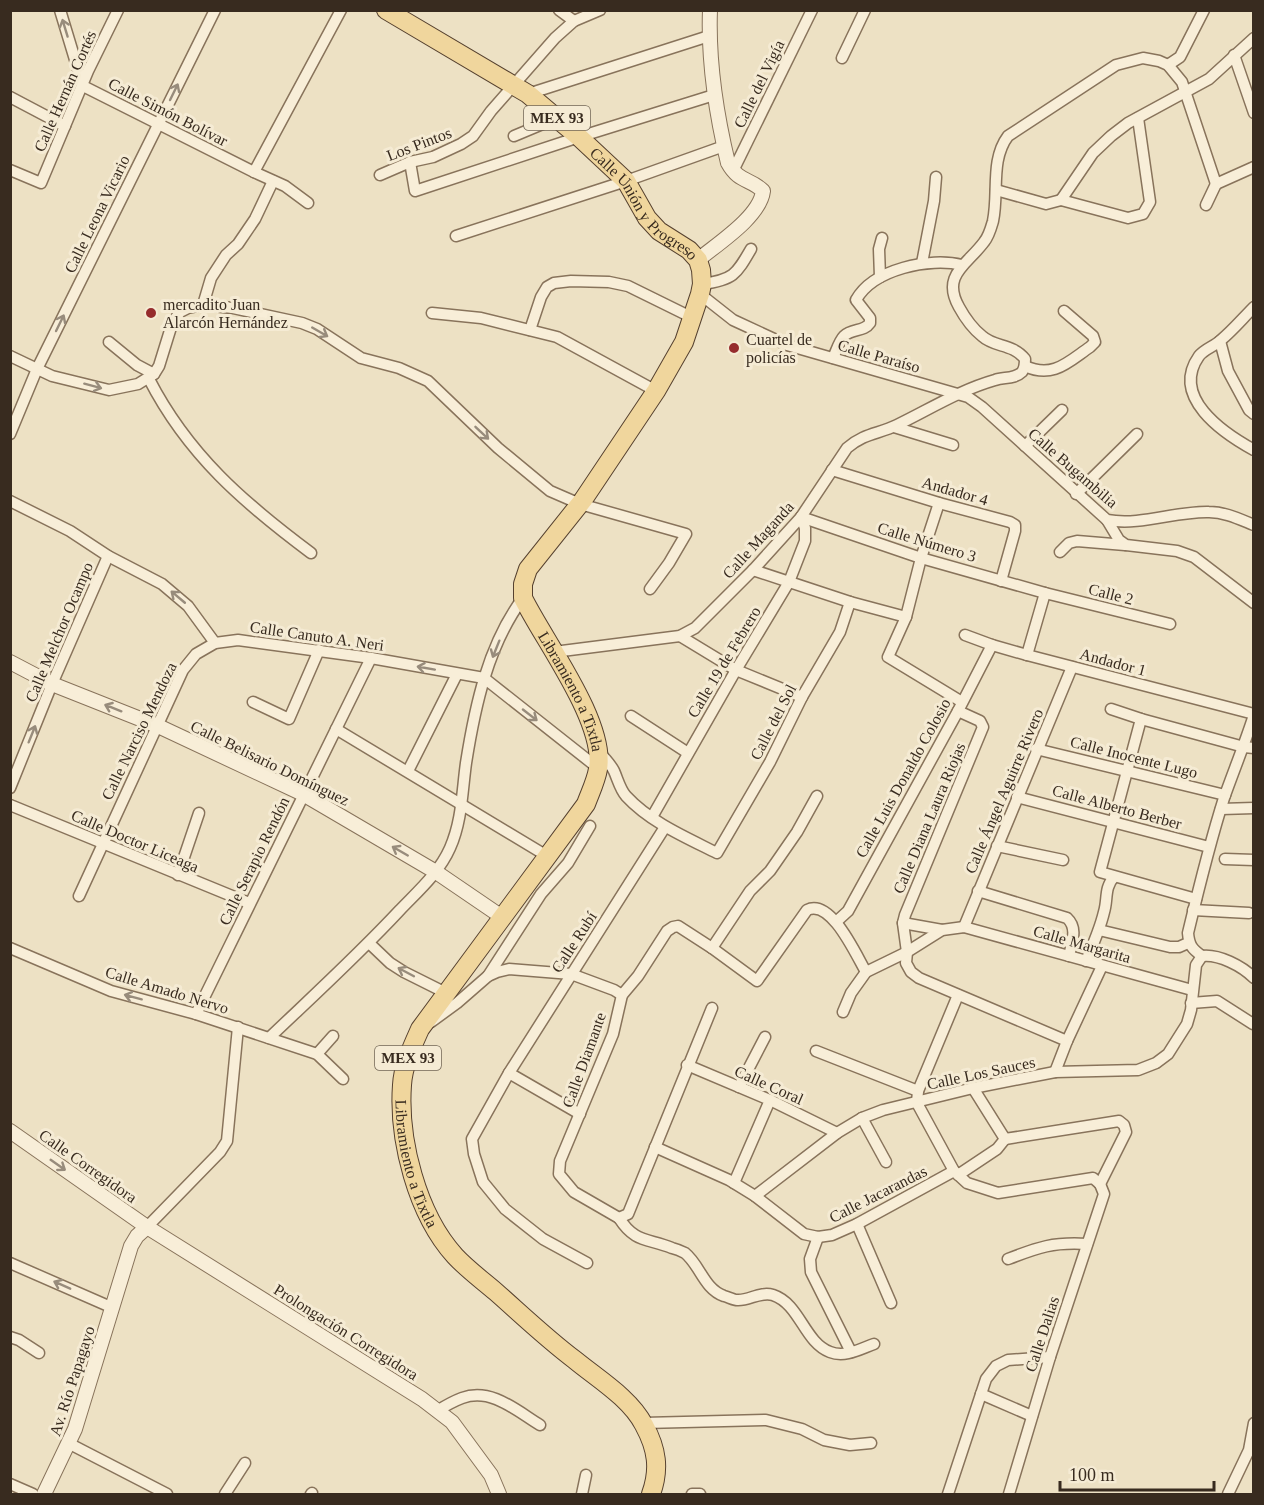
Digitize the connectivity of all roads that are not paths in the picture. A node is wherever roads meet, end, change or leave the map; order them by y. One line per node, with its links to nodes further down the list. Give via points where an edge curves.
1 (60, 10): 18 (street, Calle Simón Bolívar, one-way to 1)
2 (118, 10): 18 (street, Calle Hernán Cortés)
3 (215, 10): 26 (street, Calle Leona Vicario, one-way to 3)
4 (341, 10): 35 (street)
5 (386, 10): 19 (main road, Calle Unión y Progreso / MEX 93)
6 (558, 10): 12 (street)
7 (600, 10): 12 (street, Los Pintos)
8 (710, 10): 13 (street)
9 (812, 10): 34 (street, Calle del Vigía)
10 (865, 10): 16 (street)
11 (1204, 10): 17 (street, via 1180,57)
12 (574, 21): 19 (street, Los Pintos, via 555,38)
13 (709, 36): 19 (street); 21 (street)
14 (1254, 38): 15 (street)
15 (1234, 55): 20 (street, via 1209,79); 23 (street)
16 (842, 58)
17 (1168, 65): 20 (street); 41 (street, via 1143,58 1116,65 1008,136 999,154)
18 (82, 86): 26 (street, Calle Simón Bolívar); 27 (street, Calle Hernán Cortés)
19 (521, 89): 24 (main road, Calle Unión y Progreso / MEX 93); 31 (street, Los Pintos, via 461,144)
20 (1186, 91): 25 (street); 40 (street)
21 (714, 95): 29 (street); 30 (street)
22 (10, 97): 27 (street)
23 (1254, 113)
24 (556, 118): 28 (street); 29 (main road, Calle Unión y Progreso / MEX 93)
25 (1138, 118): 42 (street, via 1094,153); 42 (street, via 1150,202 1143,214 1128,218)
26 (158, 124): 35 (street, Calle Simón Bolívar); 64 (street, Calle Leona Vicario, one-way to 26)
27 (65, 126): 33 (street, Calle Hernán Cortés, via 41,183)
28 (514, 136)
29 (579, 137): 31 (street, via 416,191); 39 (main road, Calle Unión y Progreso / MEX 93)
30 (724, 146): 34 (street); 39 (street)
31 (410, 162): 36 (street, Los Pintos)
32 (1254, 167): 40 (street)
33 (10, 170)
34 (733, 171): 48 (street, via 742,180 758,186 763,191 762,200 750,216)
35 (254, 172): 38 (street, Calle Simón Bolívar)
36 (380, 175)
37 (936, 177): 49 (street)
38 (273, 181): 43 (street, Calle Simón Bolívar); 53 (street, via 255,219 211,278)
39 (626, 182): 45 (street); 48 (main road, Calle Unión y Progreso / MEX 93, via 647,218)
40 (1216, 184): 44 (street)
41 (996, 190): 42 (street, via 1046,204); 50 (street, via 990,230)
42 (1061, 200)
43 (308, 203)
44 (1206, 205)
45 (456, 236)
46 (882, 238): 51 (street)
47 (751, 249): 52 (street, via 738,272)
48 (698, 260): 52 (main road, Calle Unión y Progreso)
49 (922, 263): 50 (street); 51 (street)
50 (962, 265): 63 (street, via 952,289 961,311 984,339 1017,350 1025,359)
51 (880, 277): 62 (street, via 856,300 870,322 864,329 843,337)
52 (701, 289): 57 (main road, Calle Unión y Progreso); 62 (street, Calle Paraíso, via 733,321 787,345)
53 (203, 305): 65 (street, via 180,312); 80 (street, one-way to 80, via 302,322 362,358 416,374 429,381 498,448 550,491)
54 (1254, 307): 59 (street)
55 (1064, 311): 63 (street, via 1094,336 1095,342 1057,369 1036,372)
56 (432, 313): 58 (street, via 481,318)
57 (693, 318): 58 (street, via 628,286 571,281 547,287); 66 (main road, Calle Unión y Progreso)
58 (530, 330): 66 (street, via 557,337)
59 (1220, 341): 69 (street, via 1228,371); 75 (street, via 1200,354 1192,369 1190,382 1195,399 1209,419)
60 (109, 342): 65 (street)
61 (10, 356): 64 (street)
62 (833, 358): 67 (street, Calle Paraíso)
63 (1025, 366): 67 (street, Calle Maganda, via 1010,378 996,379)
64 (37, 369): 65 (street, one-way to 65, via 109,390 138,384); 71 (street, Calle Leona Vicario)
65 (152, 376): 86 (street, via 186,440 249,505)
66 (656, 391): 80 (main road, Calle Unión y Progreso)
67 (957, 394): 70 (street, Calle Maganda); 74 (street, Calle Bugambilia, via 982,407)
68 (1062, 410): 74 (street)
69 (1254, 414)
70 (894, 427): 73 (street); 76 (street, Calle Maganda, via 856,439)
71 (10, 434)
72 (1137, 434): 77 (street)
73 (953, 445)
74 (1025, 446): 77 (street, Calle Bugambilia)
75 (1254, 450)
76 (832, 470): 79 (street, Andador 4); 81 (street, Calle Maganda)
77 (1076, 494): 82 (street, Calle Bugambilia)
78 (10, 501): 87 (street, via 70,531)
79 (939, 503): 88 (street); 90 (street, Andador 4, via 1015,525)
80 (580, 504): 92 (street, via 686,534); 94 (main road, Calle Unión y Progreso, via 528,569)
81 (801, 517): 88 (street, Calle Número 3); 89 (street, Calle Maganda); 91 (street, Calle 19 de Febrero, via 805,541)
82 (1107, 520): 83 (street, Calle Bugambilia, via 1122,523 1209,512); 84 (street)
83 (1254, 525)
84 (1126, 545): 85 (street, via 1077,541); 96 (street, via 1194,556)
85 (1060, 552)
86 (311, 553)
87 (108, 556): 101 (street, one-way to 87, via 189,606 162,584); 112 (street, Calle Melchor Ocampo)
88 (921, 558): 90 (street, Calle Número 3); 97 (street)
89 (753, 570): 91 (street); 100 (street, Calle Maganda, via 694,628)
90 (1001, 581): 93 (street, Calle Número 3)
91 (789, 582): 95 (street); 109 (street, Calle 19 de Febrero)
92 (650, 589)
93 (1045, 593): 98 (street, Calle 2); 105 (street)
94 (523, 598): 104 (main road, Libramiento a Tixtla); 111 (street, one-way to 111, via 507,619)
95 (850, 602): 97 (street); 113 (street, Calle del Sol, via 840,632)
96 (1254, 603)
97 (906, 617): 115 (street, Calle Diana Laura Riojas, via 888,657)
98 (1170, 624)
99 (965, 635): 102 (street, Andador 1)
100 (680, 636): 104 (street, Calle Maganda); 109 (street)
101 (215, 643): 103 (street, Calle Canuto A. Neri, via 238,640); 120 (street, Calle Narciso Mendoza, via 196,654 183,670)
102 (992, 645): 105 (street, Andador 1); 115 (street, Calle Luis Donaldo Colosio)
103 (319, 650): 106 (street, Calle Canuto A. Neri); 114 (street, via 289,719)
104 (554, 652): 125 (main road, Libramiento a Tixtla, via 595,733)
105 (1027, 655): 108 (street, Andador 1)
106 (371, 658): 110 (street, Calle Canuto A. Neri, one-way to 106); 121 (street, Calle Serapio Rendón)
107 (10, 662): 112 (street, Calle Belisario Domínguez)
108 (1072, 667): 117 (street, Andador 1); 123 (street, Calle Ángel Aguirre Rivero)
109 (736, 670): 113 (street); 124 (street, Calle 19 de Febrero)
110 (457, 674): 111 (street, Calle Canuto A. Neri); 126 (street)
111 (484, 678): 125 (street, Calle Canuto A. Neri, one-way to 125); 133 (street)
112 (52, 684): 120 (street, Calle Belisario Domínguez, one-way to 112); 128 (street, Calle Melchor Ocampo, one-way to 112)
113 (802, 697): 145 (street, Calle del Sol, via 770,762)
114 (253, 702)
115 (960, 706): 160 (street, Calle Luis Donaldo Colosio, via 848,910); 161 (street, Calle Diana Laura Riojas, via 983,727)
116 (1111, 709): 119 (street)
117 (1254, 714): 122 (street)
118 (631, 716): 124 (street)
119 (1141, 719): 122 (street); 127 (street)
120 (158, 726): 129 (street, Calle Belisario Domínguez); 142 (street, Calle Narciso Mendoza)
121 (336, 729): 126 (street); 129 (street, Calle Serapio Rendón)
122 (1249, 747): 130 (street)
123 (1036, 749): 127 (street, Calle Inocente Lugo); 132 (street, Calle Ángel Aguirre Rivero)
124 (688, 753): 138 (street, Calle 19 de Febrero)
125 (597, 759): 138 (street, Calle Canuto A. Neri, via 606,759 626,796); 146 (main road, Libramiento a Tixtla / MEX 93, via 586,804)
126 (408, 771): 133 (street)
127 (1128, 771): 130 (street, Calle Inocente Lugo); 139 (street)
128 (10, 788)
129 (303, 795): 150 (street, Calle Belisario Domínguez, one-way to 129); 156 (street, Calle Serapio Rendón)
130 (1225, 795): 136 (street)
131 (817, 796): 168 (street, via 771,871 750,891)
132 (1017, 797): 139 (street, Calle Alberto Berber); 143 (street, Calle Ángel Aguirre Rivero)
133 (461, 804): 146 (street); 150 (street, via 457,830)
134 (10, 805): 142 (street, Calle Doctor Liceaga)
135 (1254, 808): 136 (street)
136 (1221, 809): 144 (street)
137 (199, 813): 151 (street)
138 (652, 817): 141 (street, Calle Canuto A. Neri)
139 (1114, 822): 144 (street, Calle Alberto Berber); 152 (street, via 1100,872)
140 (590, 826): 177 (street)
141 (665, 827): 145 (street, Calle Canuto A. Neri); 175 (street, Calle Rubí)
142 (102, 843): 151 (street, Calle Doctor Liceaga); 154 (street, Calle Narciso Mendoza)
143 (997, 846): 148 (street); 153 (street, Calle Ángel Aguirre Rivero)
144 (1209, 847): 155 (street)
145 (717, 853)
146 (547, 856): 159 (main road, Libramiento a Tixtla / MEX 93)
147 (1225, 859): 149 (street)
148 (1063, 860)
149 (1254, 860)
150 (436, 872): 159 (street, Calle Belisario Domínguez); 165 (street)
151 (178, 875): 156 (street, Calle Doctor Liceaga)
152 (1114, 877): 155 (street); 164 (street, via 1106,890)
153 (978, 891): 162 (street, Calle Ángel Aguirre Rivero); 170 (street, via 1067,918 1074,931)
154 (79, 896)
155 (1196, 899): 157 (street)
156 (249, 903): 185 (street, Calle Serapio Rendón)
157 (1193, 910): 158 (street); 166 (street)
158 (1249, 913)
159 (502, 917): 179 (main road, Libramiento a Tixtla / MEX 93)
160 (836, 922): 168 (street, via 820,908 807,910 758,981); 174 (street)
161 (903, 923): 163 (street); 169 (street)
162 (963, 927): 163 (street); 170 (street, Calle Margarita)
163 (942, 930): 169 (street)
164 (1099, 930): 166 (street, via 1170,947); 172 (street)
165 (369, 943): 179 (street, one-way to 165, via 397,968); 191 (street)
166 (1188, 943): 171 (street)
167 (10, 948): 185 (street, Calle Amado Nervo, one-way to 167, via 111,991)
168 (712, 948): 180 (street, via 678,926 673,927)
169 (907, 952): 174 (street); 181 (street, via 906,963 911,972)
170 (1069, 956): 172 (street, Calle Margarita)
171 (1202, 956): 176 (street, via 1211,955); 178 (street, Calle Los Sauces, via 1196,965)
172 (1086, 961): 173 (street, Calle Margarita)
173 (1102, 966): 178 (street, Calle Margarita); 192 (street)
174 (866, 972): 184 (street)
175 (571, 974): 177 (street, Calle Diamante, via 509,969); 180 (street, Calle Diamante); 197 (street, Calle Rubí)
176 (1252, 974)
177 (488, 976): 188 (street, Calle Diamante)
178 (1192, 990): 182 (street, Calle Los Sauces)
179 (448, 993): 188 (main road, Libramiento a Tixtla / MEX 93)
180 (622, 995): 203 (street, Calle Diamante, via 613,1034)
181 (958, 995): 192 (street); 201 (street)
182 (1191, 1003): 186 (street, via 1217,1001); 196 (street, Calle Los Sauces, via 1187,1024 1168,1054 1156,1063 1138,1070)
183 (712, 1008): 195 (street)
184 (843, 1012)
185 (196, 1014): 187 (street, Calle Amado Nervo)
186 (1253, 1024)
187 (238, 1027): 191 (street, Calle Amado Nervo); 216 (street, via 227,1141)
188 (420, 1029): 233 (main road, Libramiento a Tixtla / MEX 93, via 402,1084 403,1136 413,1177 433,1224 454,1255 628,1403)
189 (333, 1036): 194 (street)
190 (765, 1036): 199 (street)
191 (270, 1038): 194 (street, Calle Amado Nervo)
192 (1067, 1041): 196 (street)
193 (816, 1051): 201 (street)
194 (317, 1054): 198 (street)
195 (687, 1065): 199 (street, Calle Coral); 208 (street)
196 (1055, 1072): 200 (street, Calle Los Sauces)
197 (509, 1073): 203 (street); 221 (street, Calle Rubí, via 472,1139 483,1182 522,1224)
198 (343, 1079)
199 (740, 1088): 202 (street, Calle Coral)
200 (973, 1088): 201 (street, Calle Los Sauces); 207 (street)
201 (918, 1097): 204 (street, Calle Los Sauces); 210 (street)
202 (770, 1100): 206 (street, Calle Coral); 211 (street)
203 (580, 1114): 214 (street, Calle Diamante, via 560,1161 560,1174 574,1192)
204 (862, 1118): 206 (street, Calle Los Sauces); 209 (street)
205 (10, 1131): 216 (street, Calle Corregidora, one-way to 216)
206 (837, 1133): 213 (street, Calle Los Sauces)
207 (1005, 1139): 210 (street, Calle Jacarandas, via 997,1149); 212 (street, via 1119,1121 1126,1132)
208 (655, 1147): 211 (street, Calle Jacarandas); 214 (street, via 628,1214)
209 (886, 1162)
210 (956, 1173): 212 (street, via 967,1183 998,1193 1093,1178); 215 (street, Calle Jacarandas)
211 (734, 1183): 213 (street, Calle Jacarandas)
212 (1100, 1184): 218 (street, Calle Dalias, via 1104,1194)
213 (755, 1196): 217 (street, Calle Jacarandas, via 804,1234)
214 (619, 1218): 226 (street, via 627,1232 684,1252 707,1284 721,1295 737,1300 757,1294 772,1295 787,1304 817,1345 831,1353)
215 (857, 1224): 217 (street, Calle Jacarandas); 222 (street)
216 (147, 1227): 223 (street, Av. Río Papagayo, via 131,1246); 230 (street, Prolongación Corregidora)
217 (818, 1237): 226 (street, via 810,1259 811,1272)
218 (1087, 1244): 219 (street, via 1045,1245); 228 (street, Calle Dalias)
219 (1008, 1259)
220 (10, 1263): 223 (street, one-way to 220)
221 (587, 1263)
222 (891, 1303)
223 (112, 1308): 236 (street, Av. Río Papagayo)
224 (10, 1338): 227 (street)
225 (874, 1344): 226 (street)
226 (851, 1352)
227 (39, 1353)
228 (1050, 1357): 229 (street, via 1008,1360 996,1366); 231 (street, Calle Dalias)
229 (981, 1394): 231 (street); 247 (street)
230 (437, 1411): 234 (street, via 478,1394 491,1396); 244 (street, Prolongación Corregidora, via 452,1422 473,1449)
231 (1032, 1416): 248 (street, Calle Dalias)
232 (1254, 1423): 249 (street, via 1249,1450)
233 (644, 1424): 235 (street, via 766,1420 802,1429 824,1440); 246 (main road, Libramiento a Tixtla / MEX 93, via 655,1451 657,1478)
234 (540, 1425)
235 (871, 1443)
236 (70, 1444): 241 (street, Av. Río Papagayo); 242 (street)
237 (245, 1463): 243 (street)
238 (586, 1475): 245 (street)
239 (10, 1484): 240 (street)
240 (33, 1494)
241 (44, 1494)
242 (167, 1494)
243 (225, 1494)
244 (499, 1494)
245 (582, 1494)
246 (651, 1494)
247 (948, 1494)
248 (1009, 1494)
249 (1228, 1494)

